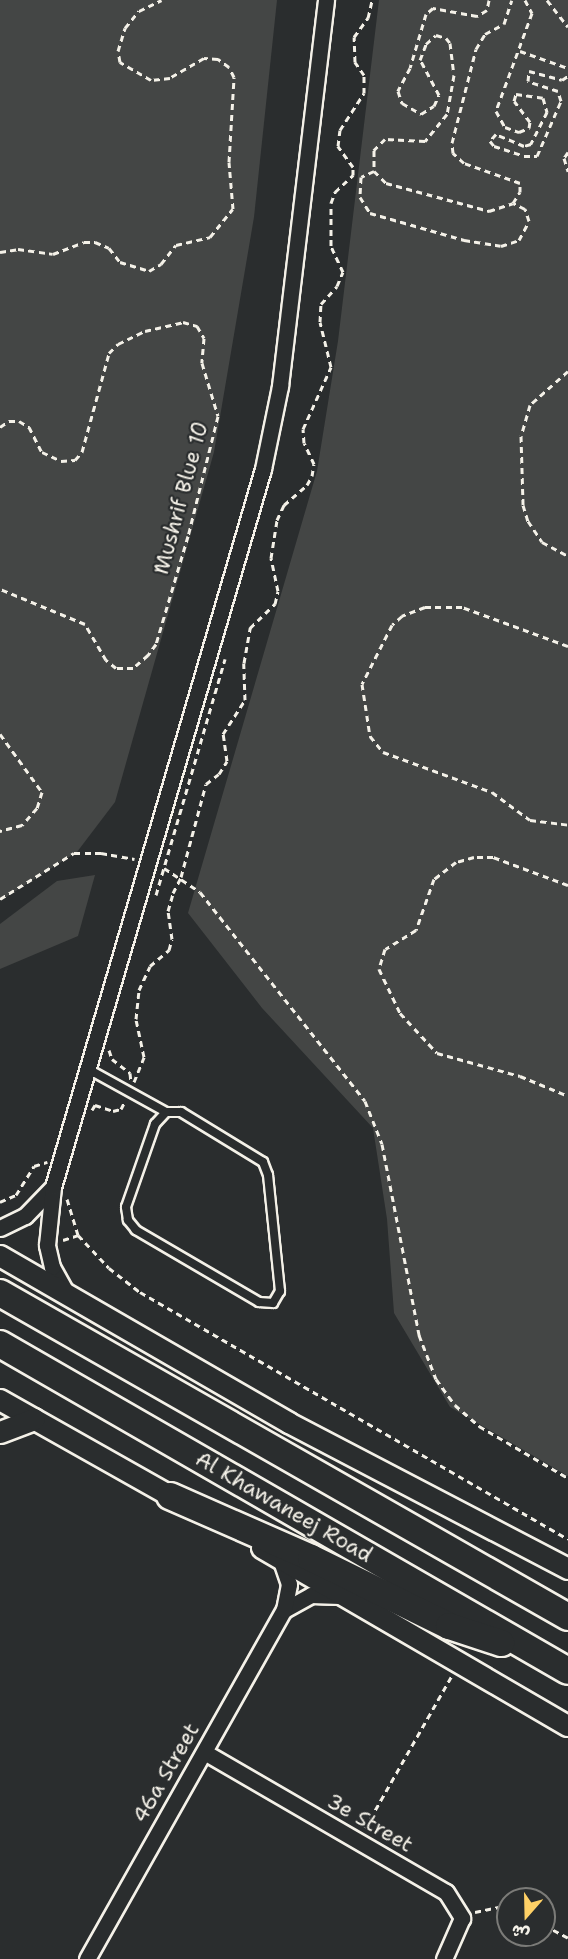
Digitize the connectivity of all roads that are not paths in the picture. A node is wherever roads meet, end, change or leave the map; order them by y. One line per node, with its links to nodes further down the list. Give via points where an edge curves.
1 (326, 0): 2 (street, via 270,442)
2 (88, 1069): 3 (lane); 4 (street)
3 (166, 1112): 3 (lane, via 152,1132 126,1207 128,1220 136,1230 259,1302 273,1303 280,1291 268,1175 263,1162 181,1112)
4 (53, 1187): 5 (street, via 25,1216); 8 (street, via 47,1245 52,1267)
5 (0, 1228)
6 (0, 1256): 8 (street)
7 (0, 1293): 18 (highway)
8 (67, 1294): 15 (street, via 289,1423)
9 (0, 1344): 19 (highway, Al Khawaneej Road)
10 (0, 1400): 11 (street)
11 (34, 1419): 12 (main road); 13 (street)
12 (0, 1432)
13 (170, 1496): 14 (street); 19 (highway, via 470,1635)
14 (280, 1558): 16 (street); 17 (street, 46a Street, via 289,1584)
15 (568, 1569)
16 (353, 1599): 17 (street, via 332,1594 310,1595); 21 (street)
17 (284, 1610): 22 (street, 46a Street)
18 (568, 1617)
19 (518, 1643): 20 (highway, Al Khawaneej Road)
20 (568, 1671)
21 (568, 1726)
22 (206, 1753): 23 (street, 46a Street); 24 (street, 3e Street, via 446,1892 462,1918)
23 (87, 1959)
24 (444, 1959)

